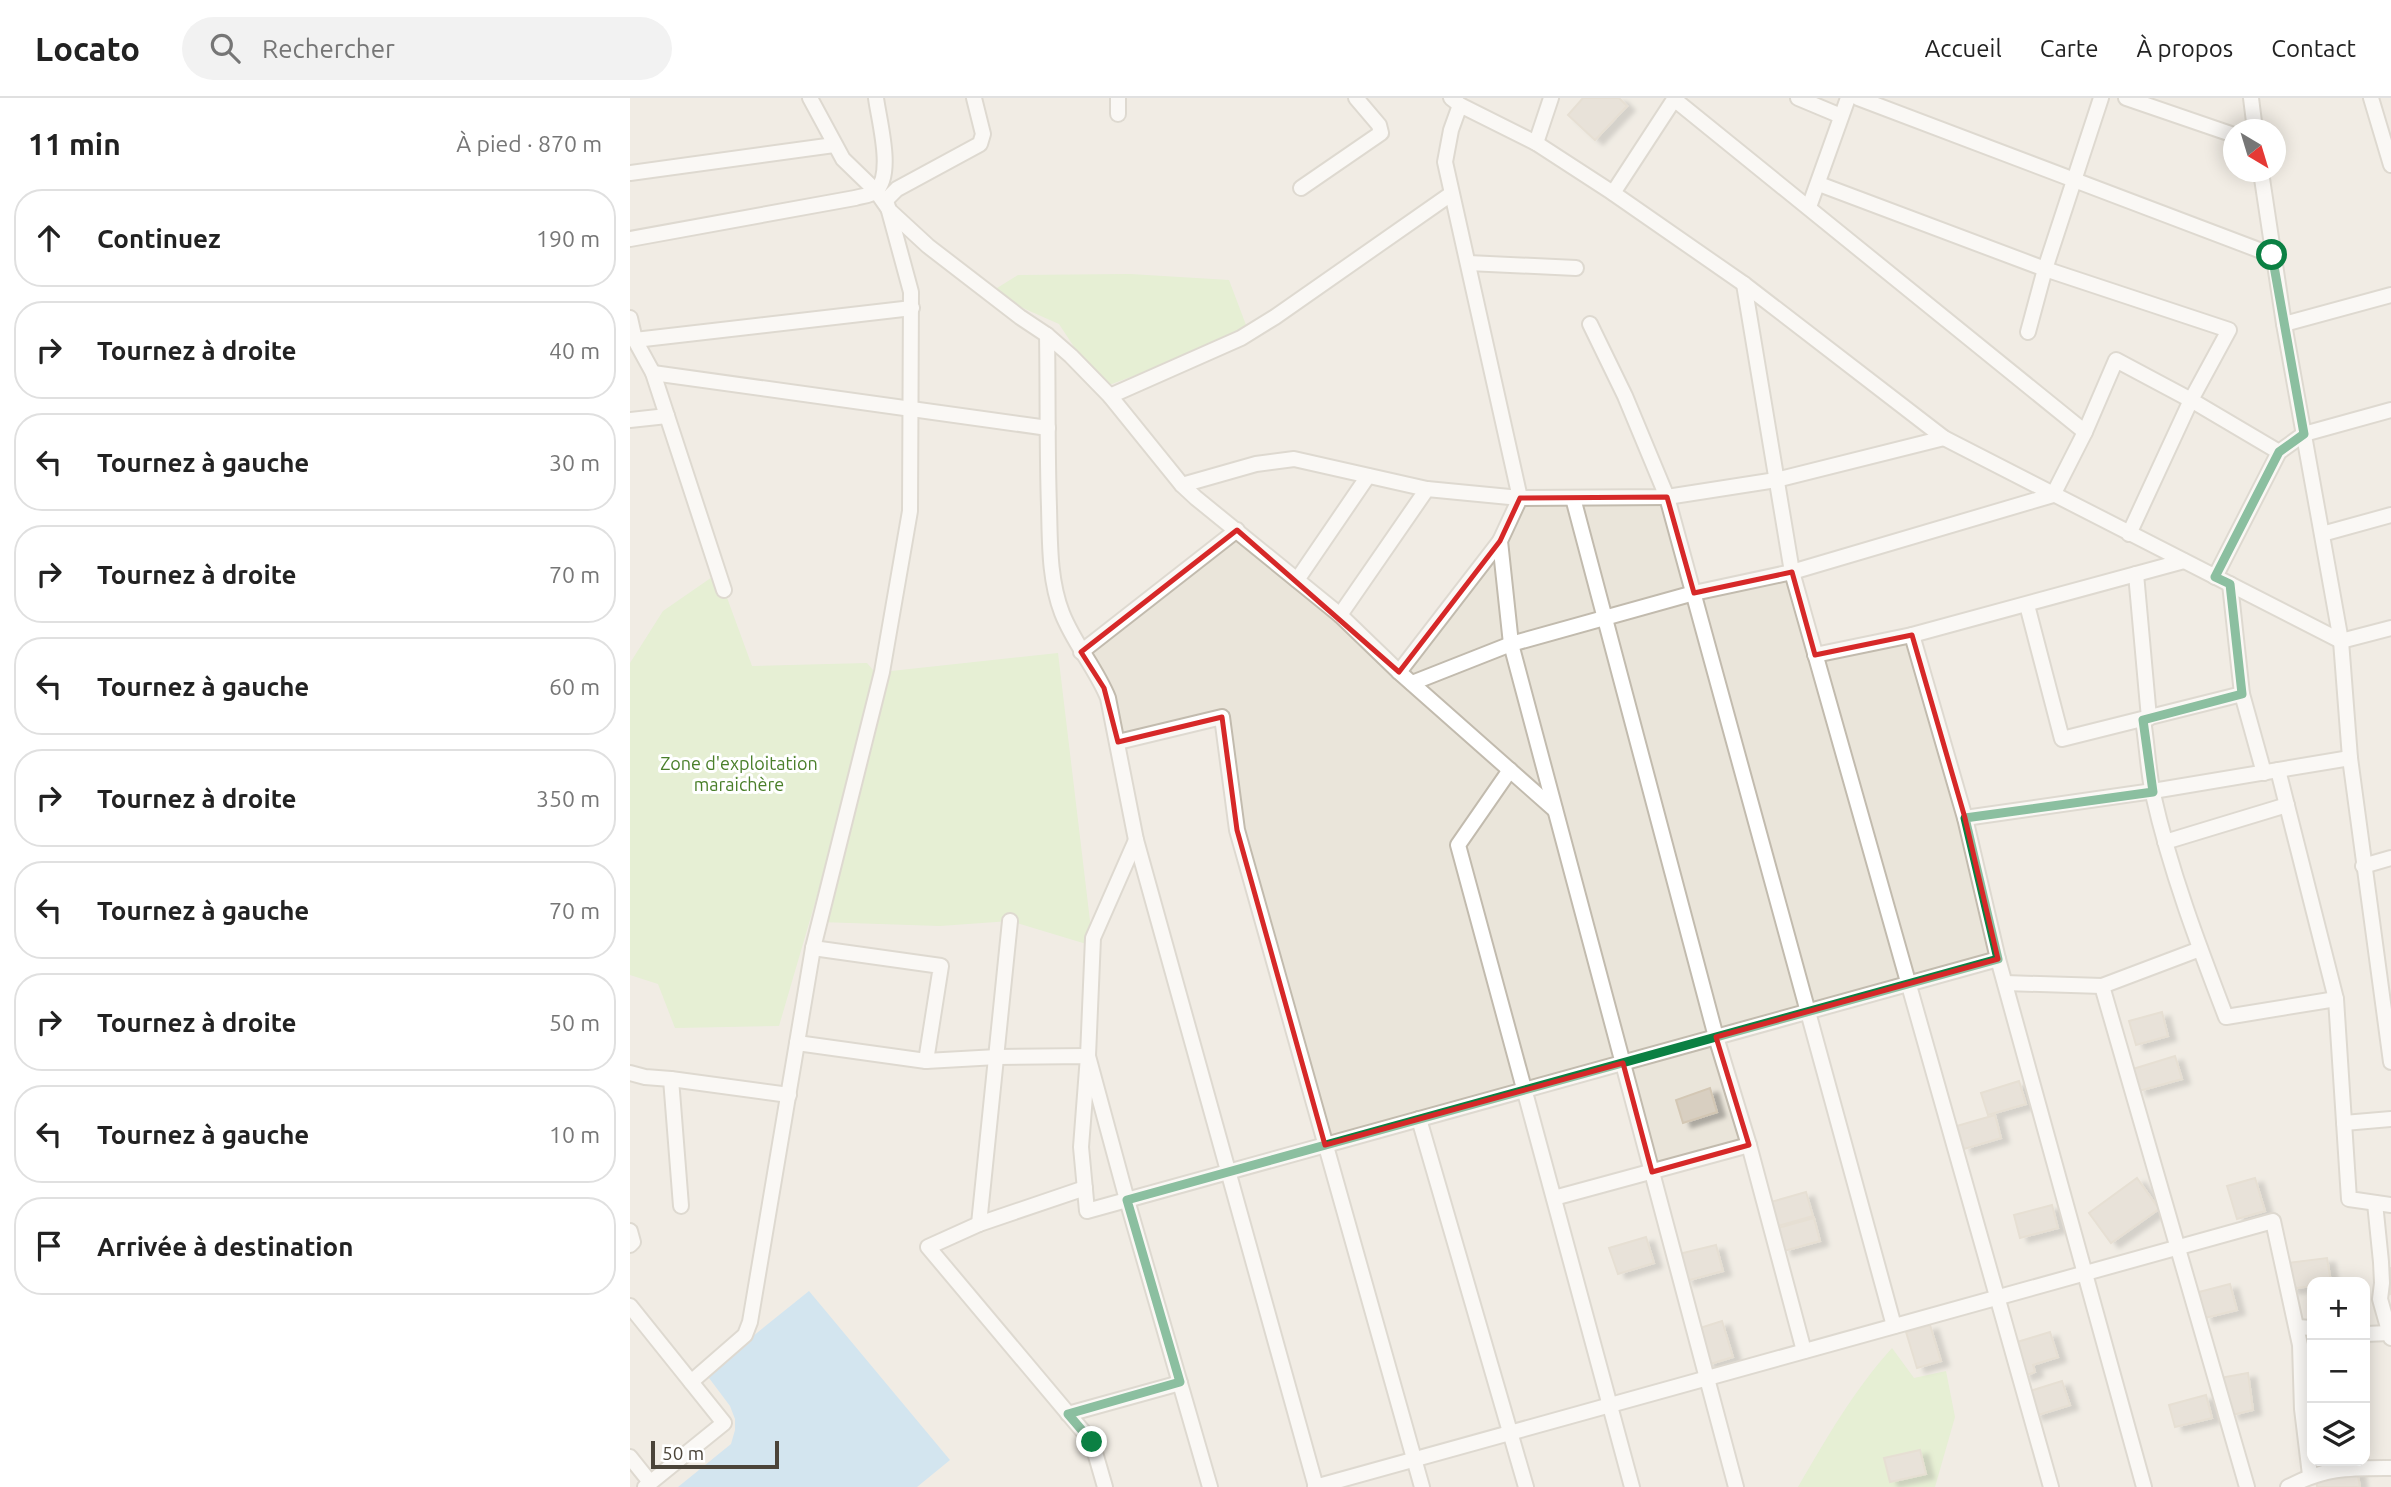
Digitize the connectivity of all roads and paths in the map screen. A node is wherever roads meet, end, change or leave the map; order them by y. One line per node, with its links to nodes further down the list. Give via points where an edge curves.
1 (810, 98): 21 (street)
2 (876, 98): 28 (street, via 885,161 883,181)
3 (974, 98): 32 (street, via 983,134 979,144 897,189 886,200)
4 (1118, 98): 16 (street)
5 (1356, 98): 27 (street, via 1381,133)
6 (1551, 98): 20 (street)
7 (1674, 98): 30 (street); 31 (street)
8 (1798, 98): 17 (street)
9 (1848, 98): 17 (street)
10 (1858, 98): 24 (street)
11 (2101, 98): 24 (street)
12 (2126, 98): 19 (street)
13 (2251, 98): 18 (street)
14 (2371, 98): 22 (street)
15 (1456, 101): 20 (street); 29 (street, via 1445,162)
16 (1118, 114)
17 (1841, 116): 26 (street)
18 (2254, 119)
19 (2223, 131)
20 (1536, 143): 30 (street)
21 (834, 145): 23 (street); 28 (street)
22 (2391, 165)
23 (630, 173)
24 (2074, 180): 34 (street); 37 (street)
25 (2262, 182): 34 (street)
26 (1819, 184): 31 (street); 37 (street)
27 (1301, 188)
28 (876, 191): 32 (street); 33 (street)
29 (1451, 194): 35 (street); 48 (street, via 1241,338)
30 (1613, 194): 38 (street)
31 (1809, 207): 55 (street)
32 (890, 211): 40 (street); 45 (street, via 928,246)
33 (630, 239)
34 (2272, 255): 43 (street)
35 (1468, 263): 36 (street); 65 (street)
36 (1576, 268)
37 (2045, 269): 44 (street); 49 (street, via 2229,330)
38 (1744, 284): 57 (street); 60 (street)
39 (2391, 295): 43 (street)
40 (912, 308): 46 (street); 50 (street)
41 (630, 318): 46 (street)
42 (1590, 324): 64 (street)
43 (2284, 324): 56 (street)
44 (2028, 332)
45 (1047, 335): 48 (street); 54 (street)
46 (635, 340): 47 (street)
47 (653, 373): 50 (street); 52 (street)
48 (1110, 396): 61 (street)
49 (2191, 400): 55 (street, via 2116,360); 58 (street); 69 (street)
50 (911, 408): 54 (street); 106 (street, via 910,511 884,659)
51 (2391, 410): 56 (street)
52 (667, 416): 53 (street); 78 (street)
53 (630, 420)
54 (1048, 428): 87 (street, via 1051,567 1062,613)
55 (2085, 432): 63 (street)
56 (2304, 434): 58 (street); 70 (street)
57 (1944, 438): 60 (street); 63 (street)
58 (2279, 452): 75 (street)
59 (1368, 476): 61 (street, via 1294,459 1256,464); 62 (street); 76 (street)
60 (1776, 480): 64 (street); 73 (street)
61 (1182, 485): 68 (street)
62 (1427, 489): 65 (street); 81 (street)
63 (2053, 495): 69 (street); 73 (street)
64 (1667, 497): 66 (street); 79 (street)
65 (1520, 498): 66 (street); 71 (street)
66 (1573, 498): 82 (street)
67 (2391, 516): 70 (street)
68 (1237, 530): 76 (street); 87 (street)
69 (2129, 534): 72 (street)
70 (2322, 534): 85 (street)
71 (1500, 541): 86 (street); 89 (street)
72 (2184, 561): 74 (street); 75 (street)
73 (1792, 572): 79 (street); 88 (street)
74 (2136, 574): 80 (street); 92 (street)
75 (2215, 577): 77 (street)
76 (1297, 580): 81 (street)
77 (2230, 584): 85 (street); 91 (street)
78 (724, 590)
79 (1694, 593): 82 (street); 113 (street)
80 (2027, 605): 84 (street); 92 (street, via 2062,739)
81 (1340, 615): 89 (street)
82 (1604, 618): 86 (street); 114 (street)
83 (2391, 628): 85 (street)
84 (1913, 635): 88 (street); 100 (street)
85 (2341, 641): 94 (street)
86 (1511, 643): 90 (street); 99 (street)
87 (1081, 652): 93 (street, via 1104,688)
88 (1815, 655): 110 (street)
89 (1399, 672): 90 (street)
90 (1412, 683): 95 (street)
91 (2242, 694): 92 (street); 96 (street)
92 (2146, 719): 97 (street)
93 (1118, 742): 101 (street); 128 (street, via 1222,717 1237,830)
94 (2350, 758): 96 (street); 104 (street)
95 (1510, 770): 99 (street); 123 (street, via 1458,845)
96 (2271, 772): 97 (street); 98 (street)
97 (2153, 792): 100 (street); 102 (street)
98 (2287, 806): 102 (street); 112 (street)
99 (1555, 810): 120 (street)
100 (1965, 818): 108 (street)
101 (1136, 840): 116 (street, via 1093,938); 130 (street)
102 (2165, 842): 107 (street)
103 (2391, 858): 104 (street)
104 (2363, 866): 119 (street)
105 (1010, 921): 117 (street)
106 (813, 948): 115 (street); 118 (street, via 941,966)
107 (2200, 949): 111 (street); 112 (street, via 2226,1017)
108 (1998, 959): 109 (street); 110 (street)
109 (2005, 983): 111 (street); 142 (street)
110 (1908, 984): 113 (street); 143 (street)
111 (2102, 986): 141 (street)
112 (2336, 999): 127 (street)
113 (1808, 1012): 114 (street); 145 (street)
114 (1716, 1037): 120 (street); 129 (street)
115 (797, 1043): 118 (street); 124 (street)
116 (1088, 1056): 117 (street); 132 (street, via 1081,1147); 134 (street)
117 (997, 1057): 118 (street); 138 (street)
118 (926, 1061)
119 (2391, 1062)
120 (1623, 1063): 123 (street); 131 (street)
121 (630, 1073): 122 (street)
122 (671, 1079): 124 (street); 137 (street)
123 (1525, 1090): 125 (street); 133 (street)
124 (789, 1095): 152 (street, via 750,1321 745,1335)
125 (1419, 1119): 128 (street); 156 (street)
126 (2391, 1119): 127 (street)
127 (2344, 1124): 135 (street, via 2349,1199)
128 (1325, 1145): 130 (street); 158 (street)
129 (1749, 1145): 131 (street); 150 (street)
130 (1228, 1172): 134 (street); 164 (street)
131 (1652, 1172): 133 (street); 151 (street)
132 (1085, 1188): 134 (street, via 1087,1211); 138 (street)
133 (1554, 1198): 154 (street)
134 (1127, 1200): 153 (street)
135 (2375, 1203): 136 (street); 149 (street, via 2380,1299)
136 (2391, 1205)
137 (681, 1206)
138 (979, 1224): 155 (street, via 928,1248)
139 (630, 1231): 140 (street)
140 (630, 1245)
141 (2176, 1248): 142 (street); 146 (street, via 2273,1221); 171 (street)
142 (2085, 1273): 143 (street); 170 (street)
143 (1997, 1297): 145 (street); 169 (street)
144 (630, 1306): 152 (street)
145 (1894, 1326): 150 (street)
146 (2297, 1327): 147 (street); 160 (street)
147 (2307, 1328)
148 (2370, 1334): 149 (street)
149 (2390, 1336)
150 (1804, 1351): 151 (street)
151 (1707, 1378): 154 (street); 168 (street)
152 (691, 1382): 161 (street, via 724,1423)
153 (1180, 1382): 155 (street); 163 (street)
154 (1611, 1405): 156 (street); 167 (street)
155 (1068, 1414): 162 (street, via 1092,1442)
156 (1510, 1433): 158 (street); 166 (street)
157 (630, 1457): 161 (street)
158 (1414, 1460): 164 (street); 165 (street)
159 (2391, 1468): 160 (street, via 2352,1467)
160 (2310, 1475): 172 (street)
161 (648, 1485)
162 (1105, 1487)
163 (1210, 1487)
164 (1316, 1487)
165 (1422, 1487)
166 (1526, 1487)
167 (1632, 1487)
168 (1736, 1487)
169 (2051, 1487)
170 (2144, 1487)
171 (2247, 1487)
172 (2288, 1487)

